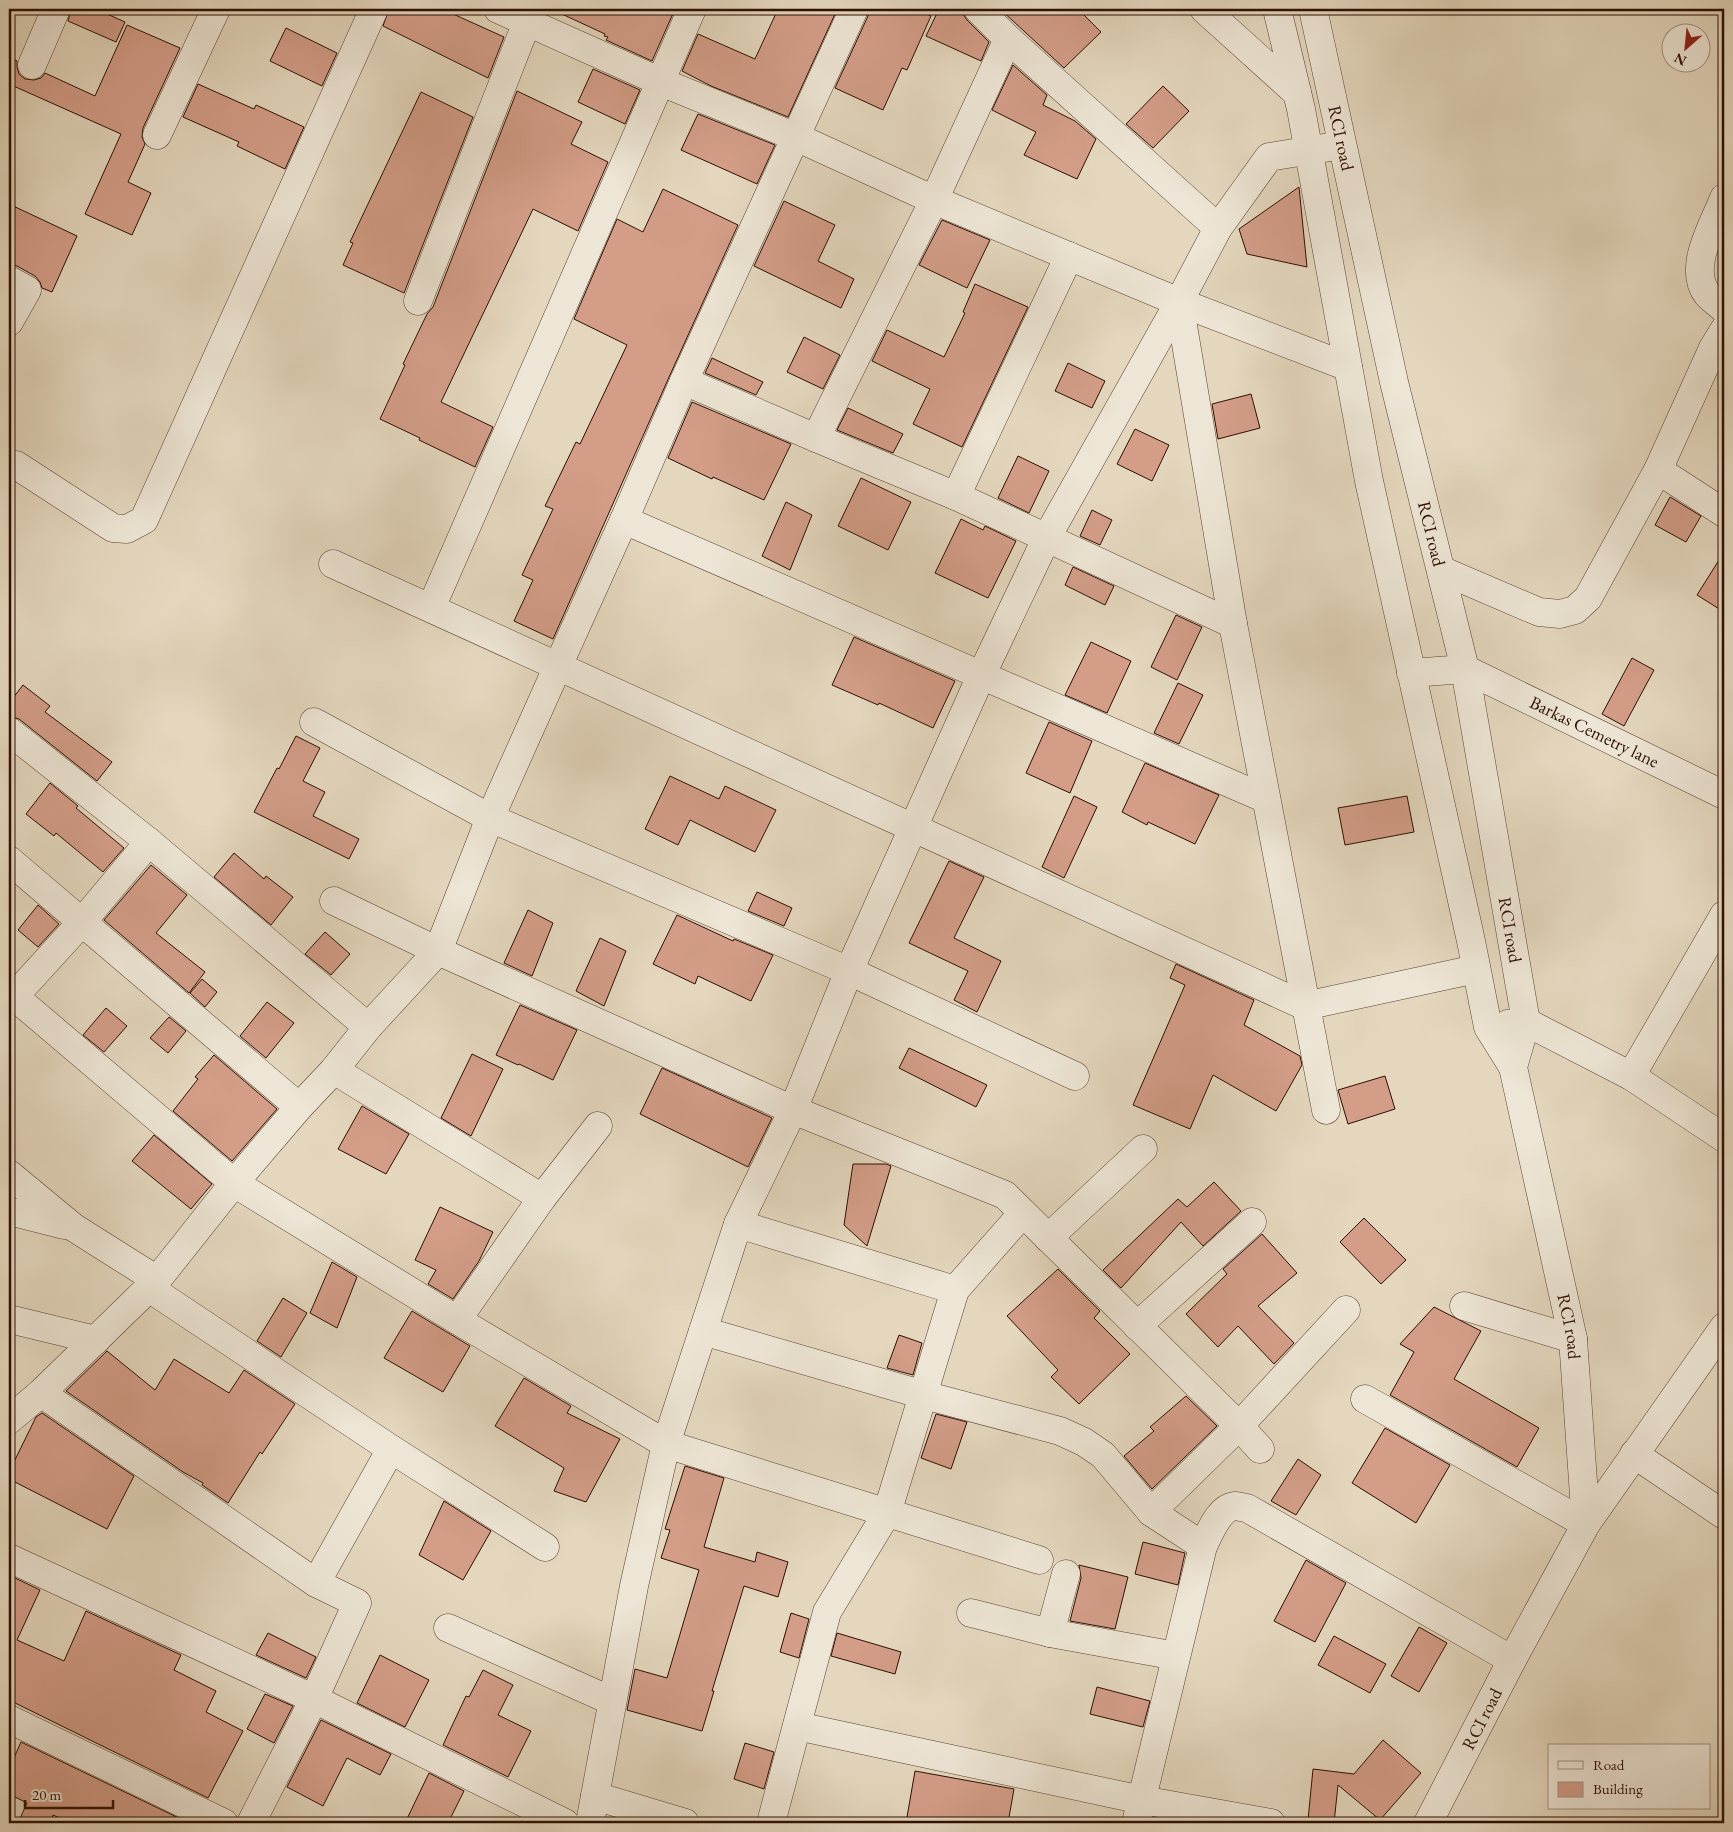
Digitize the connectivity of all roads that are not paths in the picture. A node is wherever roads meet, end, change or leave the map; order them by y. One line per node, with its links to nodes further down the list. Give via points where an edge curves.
1 (56, 9): 13 (street)
2 (216, 9): 16 (street)
3 (374, 9): 33 (street, via 144,520 127,530 113,528)
4 (498, 9): 11 (street)
5 (692, 9): 14 (street)
6 (854, 9): 17 (street)
7 (978, 9): 12 (street)
8 (1204, 9): 15 (street)
9 (1277, 9): 15 (street)
10 (1313, 9): 18 (street, RCI road)
11 (530, 15): 14 (street); 25 (street)
12 (1008, 39): 21 (street); 22 (street)
13 (32, 65)
14 (661, 82): 17 (street); 41 (street)
15 (1297, 93): 19 (street)
16 (157, 135)
17 (796, 137): 21 (street); 31 (street)
18 (1342, 144): 19 (street); 40 (street, RCI road, via 1394,382)
19 (1308, 150): 22 (street, via 1269,157); 30 (street)
20 (1724, 198): 27 (street, via 1699,258 1699,276 1706,293)
21 (934, 200): 23 (street); 32 (street)
22 (1218, 228): 26 (street)
23 (1069, 256): 26 (street); 35 (street)
24 (9, 280): 28 (street, via 27,290)
25 (418, 301)
26 (1179, 302): 30 (street); 38 (street); 42 (street)
27 (1724, 309)
28 (9, 322)
29 (1724, 330): 34 (street, via 1712,348)
30 (1348, 367): 45 (street)
31 (684, 380): 32 (street); 37 (street)
32 (816, 438): 35 (street)
33 (16, 466)
34 (1658, 470): 36 (street); 40 (street, via 1588,598 1575,610 1560,614 1539,612)
35 (956, 496): 38 (street)
36 (1724, 513)
37 (624, 520): 43 (street); 46 (street)
38 (1047, 537): 42 (street); 46 (street)
39 (333, 564): 41 (street)
40 (1441, 570): 44 (street, RCI road)
41 (431, 608): 43 (street)
42 (1233, 624): 50 (street)
43 (558, 666): 51 (street); 52 (street)
44 (1465, 668): 45 (street); 49 (street, Barkas Cemetry lane); 63 (street, RCI road)
45 (1411, 673): 59 (street)
46 (980, 676): 50 (street); 52 (street)
47 (314, 722): 51 (street)
48 (9, 730): 53 (street)
49 (1724, 795)
50 (1266, 799): 62 (street)
51 (490, 818): 58 (street); 60 (street)
52 (914, 828): 60 (street); 62 (street)
53 (149, 842): 57 (street); 64 (street)
54 (9, 860): 57 (street)
55 (334, 901): 58 (street)
56 (1724, 915): 69 (street)
57 (82, 922): 61 (street); 70 (street)
58 (438, 951): 64 (street); 71 (street)
59 (1476, 969): 62 (street); 65 (street)
60 (849, 971): 68 (street); 71 (street)
61 (10, 997): 77 (street)
62 (1305, 1006): 72 (street)
63 (1526, 1022): 65 (street); 66 (street, RCI road); 69 (street)
64 (368, 1026): 67 (street)
65 (1488, 1027): 66 (street)
66 (1513, 1067): 94 (street, RCI road)
67 (334, 1070): 70 (street); 78 (street)
68 (1075, 1076)
69 (1631, 1076): 74 (street)
70 (299, 1107): 77 (street)
71 (793, 1110): 80 (street, via 1005,1195); 82 (street)
72 (1326, 1110)
73 (598, 1126): 78 (street)
74 (1724, 1138)
75 (1143, 1149): 84 (street)
76 (9, 1174): 83 (street)
77 (234, 1183): 85 (street); 90 (street)
78 (542, 1198): 90 (street)
79 (9, 1211): 83 (street)
80 (1023, 1213): 84 (street); 86 (street)
81 (1252, 1222): 91 (street)
82 (738, 1224): 86 (street); 93 (street)
83 (73, 1227): 85 (street)
84 (1048, 1238): 91 (street)
85 (153, 1284): 95 (street); 102 (street)
86 (955, 1290): 97 (street)
87 (1464, 1306): 94 (street)
88 (1346, 1310): 100 (street)
89 (9, 1319): 95 (street)
90 (457, 1320): 101 (street)
91 (1137, 1326): 100 (street)
92 (1724, 1326): 104 (street)
93 (703, 1331): 97 (street); 101 (street)
94 (1573, 1339): 108 (street, RCI road)
95 (96, 1340): 96 (street)
96 (41, 1394): 99 (street); 114 (street)
97 (924, 1395): 105 (street, via 1060,1431 1084,1442 1103,1455); 106 (street)
98 (1365, 1399): 108 (street)
99 (9, 1420)
100 (1239, 1426): 103 (street); 105 (street)
101 (666, 1444): 106 (street); 121 (street)
102 (391, 1449): 110 (street); 114 (street)
103 (1260, 1449)
104 (1634, 1454): 107 (street); 108 (street)
105 (1151, 1512): 109 (street)
106 (887, 1513): 112 (street); 123 (street, via 827,1612)
107 (1724, 1515)
108 (1586, 1524): 119 (street, RCI road)
109 (1204, 1546): 118 (street); 119 (street, via 1220,1515 1235,1506 1247,1508)
110 (545, 1547)
111 (9, 1558): 120 (street)
112 (1039, 1560)
113 (1066, 1574): 117 (street)
114 (316, 1583): 120 (street, via 357,1603)
115 (971, 1613): 117 (street)
116 (448, 1628): 121 (street)
117 (1050, 1633): 118 (street)
118 (1176, 1656): 125 (street)
119 (1512, 1660): 133 (street, RCI road)
120 (314, 1699): 127 (street); 128 (street)
121 (612, 1701): 124 (street)
122 (9, 1719): 126 (street)
123 (797, 1726): 125 (street); 131 (street)
124 (595, 1796): 129 (street); 130 (street)
125 (1139, 1812): 132 (street)
126 (224, 1823)
127 (252, 1823)
128 (565, 1823)
129 (590, 1823)
130 (685, 1823)
131 (771, 1823)
132 (1271, 1823)
133 (1428, 1823)

